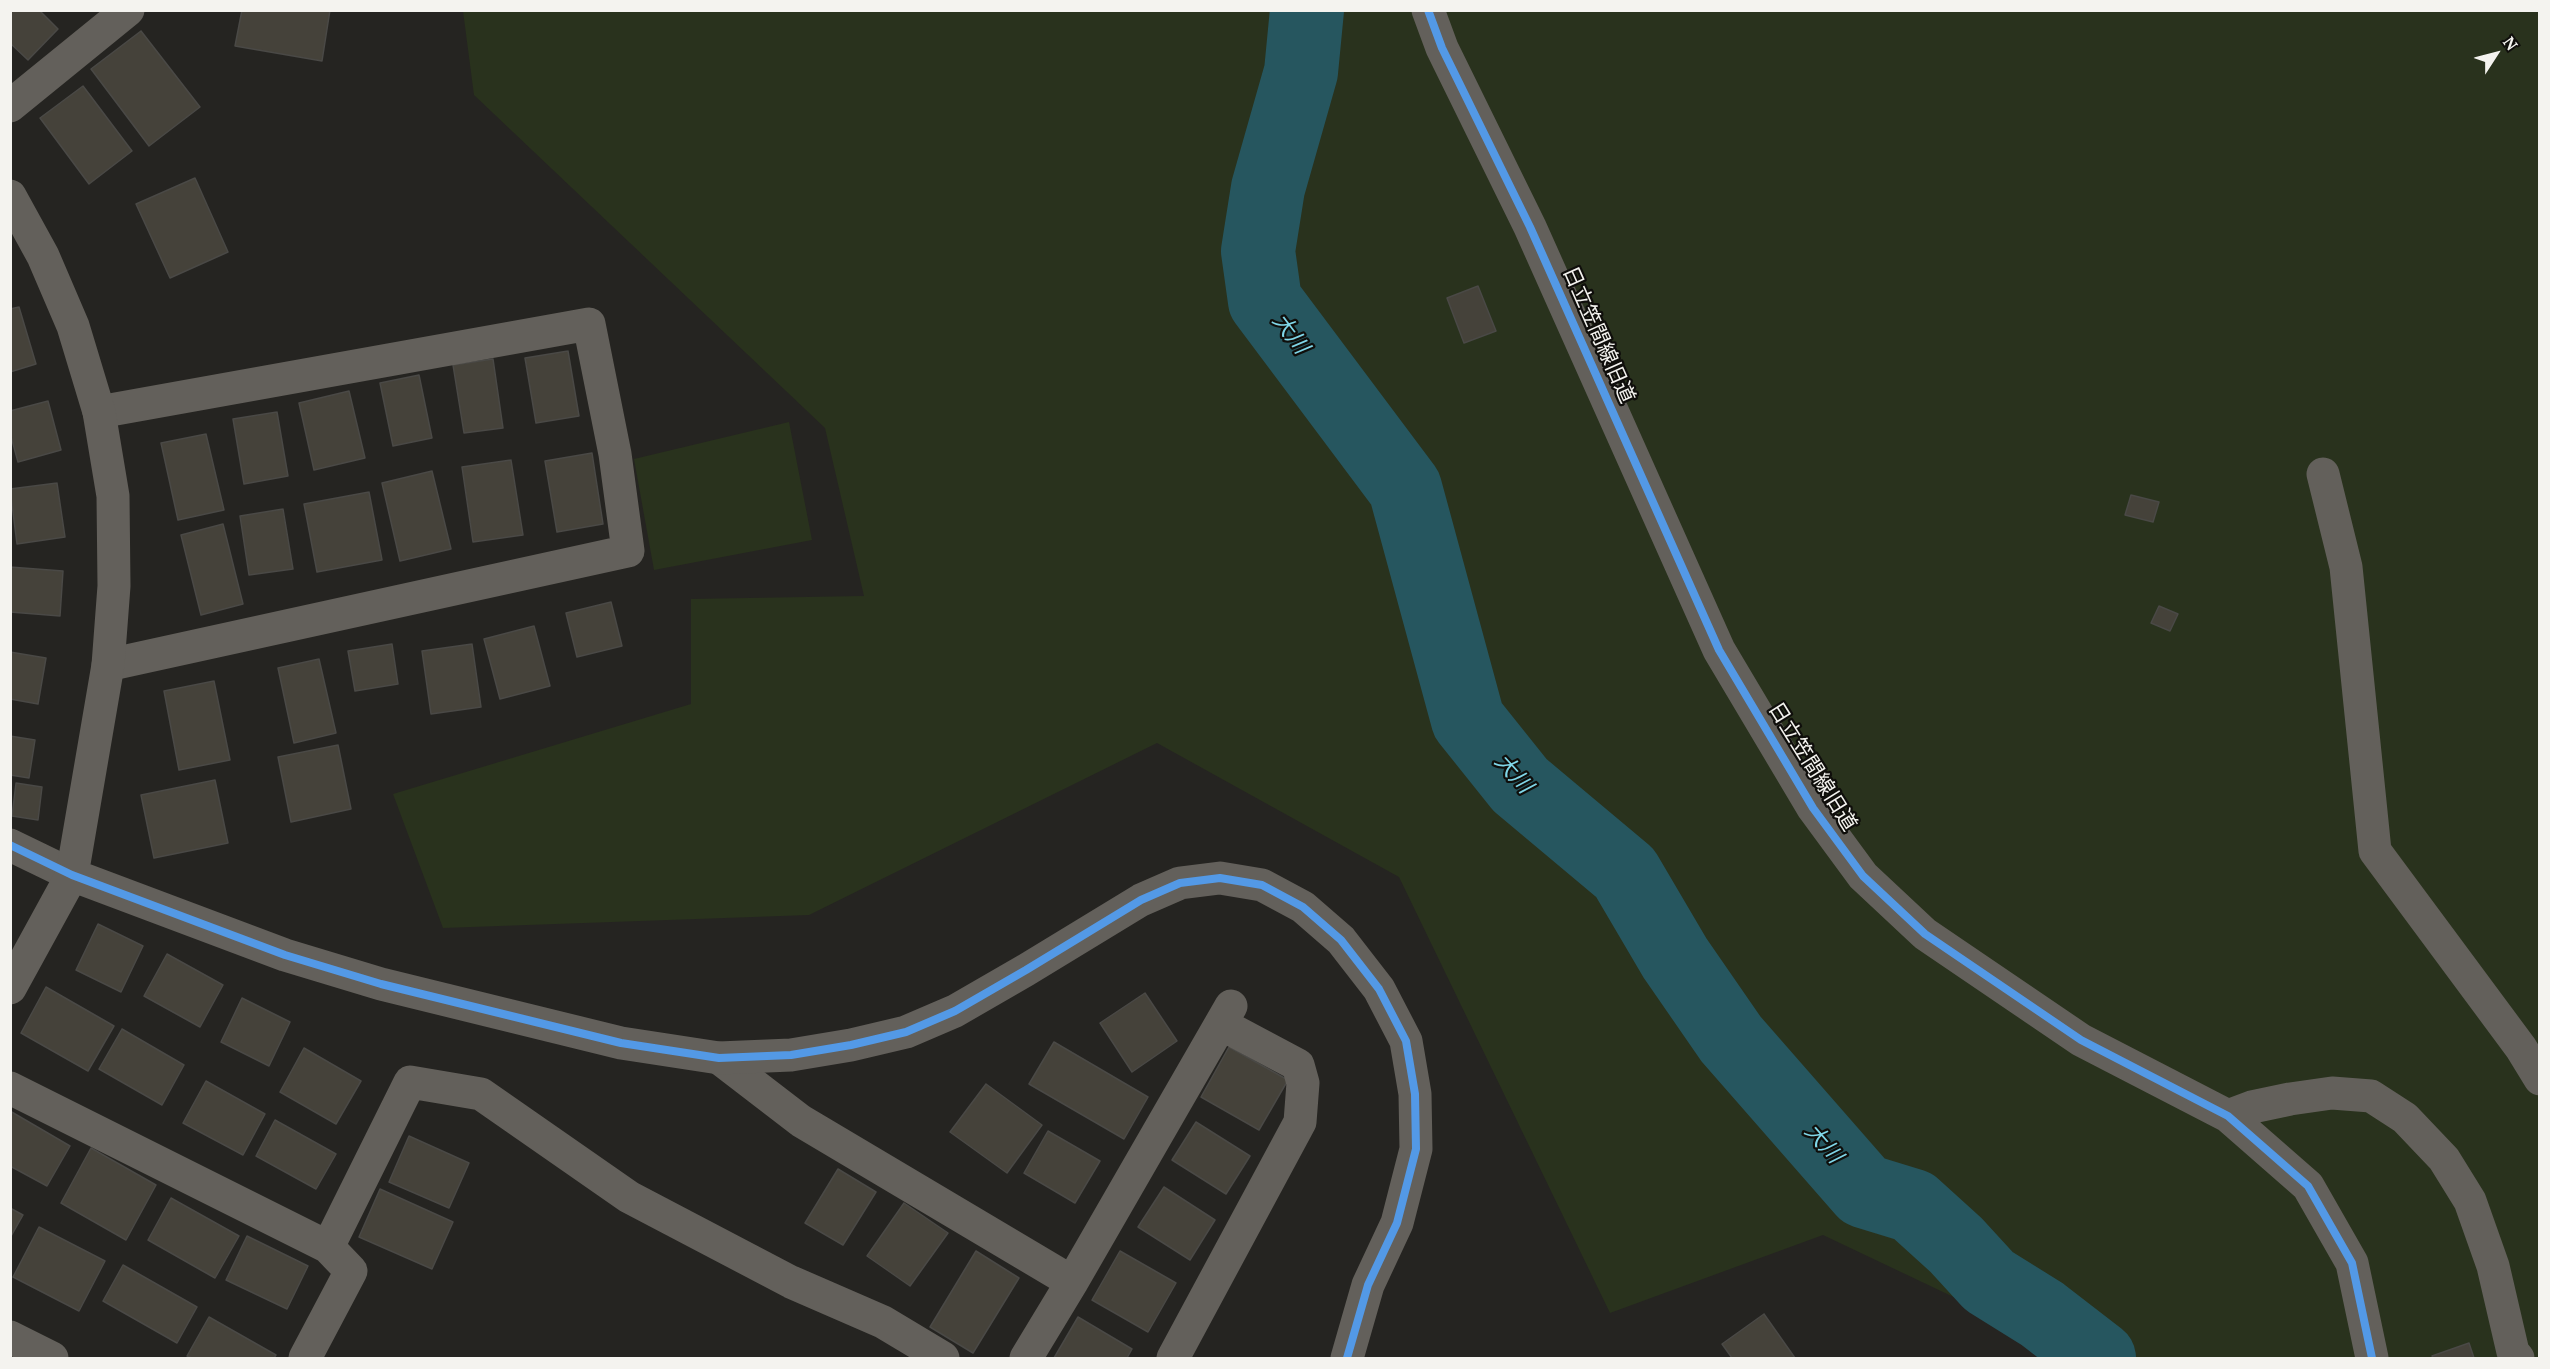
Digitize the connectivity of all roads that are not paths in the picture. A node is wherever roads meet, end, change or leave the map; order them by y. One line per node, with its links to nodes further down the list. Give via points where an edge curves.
1 (128, 10): 3 (street)
2 (1428, 10): 14 (street, 日立笠間線旧道, via 1442,48 1530,227 1719,650 1813,808 1863,876 1925,934 2081,1040)
3 (10, 106)
4 (10, 196): 5 (street, via 43,256 73,326)
5 (99, 411): 7 (street, via 113,496 114,586); 7 (street, via 589,324 615,454 628,551)
6 (2323, 474): 12 (street, via 2346,567 2375,851)
7 (108, 665): 9 (street)
8 (10, 845): 9 (street)
9 (72, 875): 10 (street); 11 (street, via 285,955 381,984 621,1043)
10 (10, 988)
11 (719, 1058): 16 (street, via 801,1121); 23 (street, via 791,1055 906,1032 955,1011 1141,900 1180,883 1220,878 1262,885 1303,907 1341,940 1379,989 1406,1041 1415,1094 1416,1149 1397,1223 1368,1285)
12 (2540, 1079)
13 (10, 1088): 15 (street)
14 (2228, 1116): 24 (street, 日立笠間線旧道, via 2308,1186 2352,1263); 25 (street, via 2252,1107 2332,1093 2372,1096 2404,1118 2444,1159 2470,1201 2493,1266 2513,1352)
15 (328, 1246): 19 (street, via 351,1271); 20 (street, via 410,1082 481,1094 629,1197 791,1282 883,1322)
16 (1072, 1282): 21 (street); 22 (street, via 1227,1014 1298,1065 1303,1083 1300,1122)
17 (10, 1338): 18 (street)
18 (52, 1359)
19 (305, 1359)
20 (943, 1359)
21 (1026, 1359)
22 (1173, 1359)
23 (1347, 1359)
24 (2372, 1359)
25 (2518, 1359)

